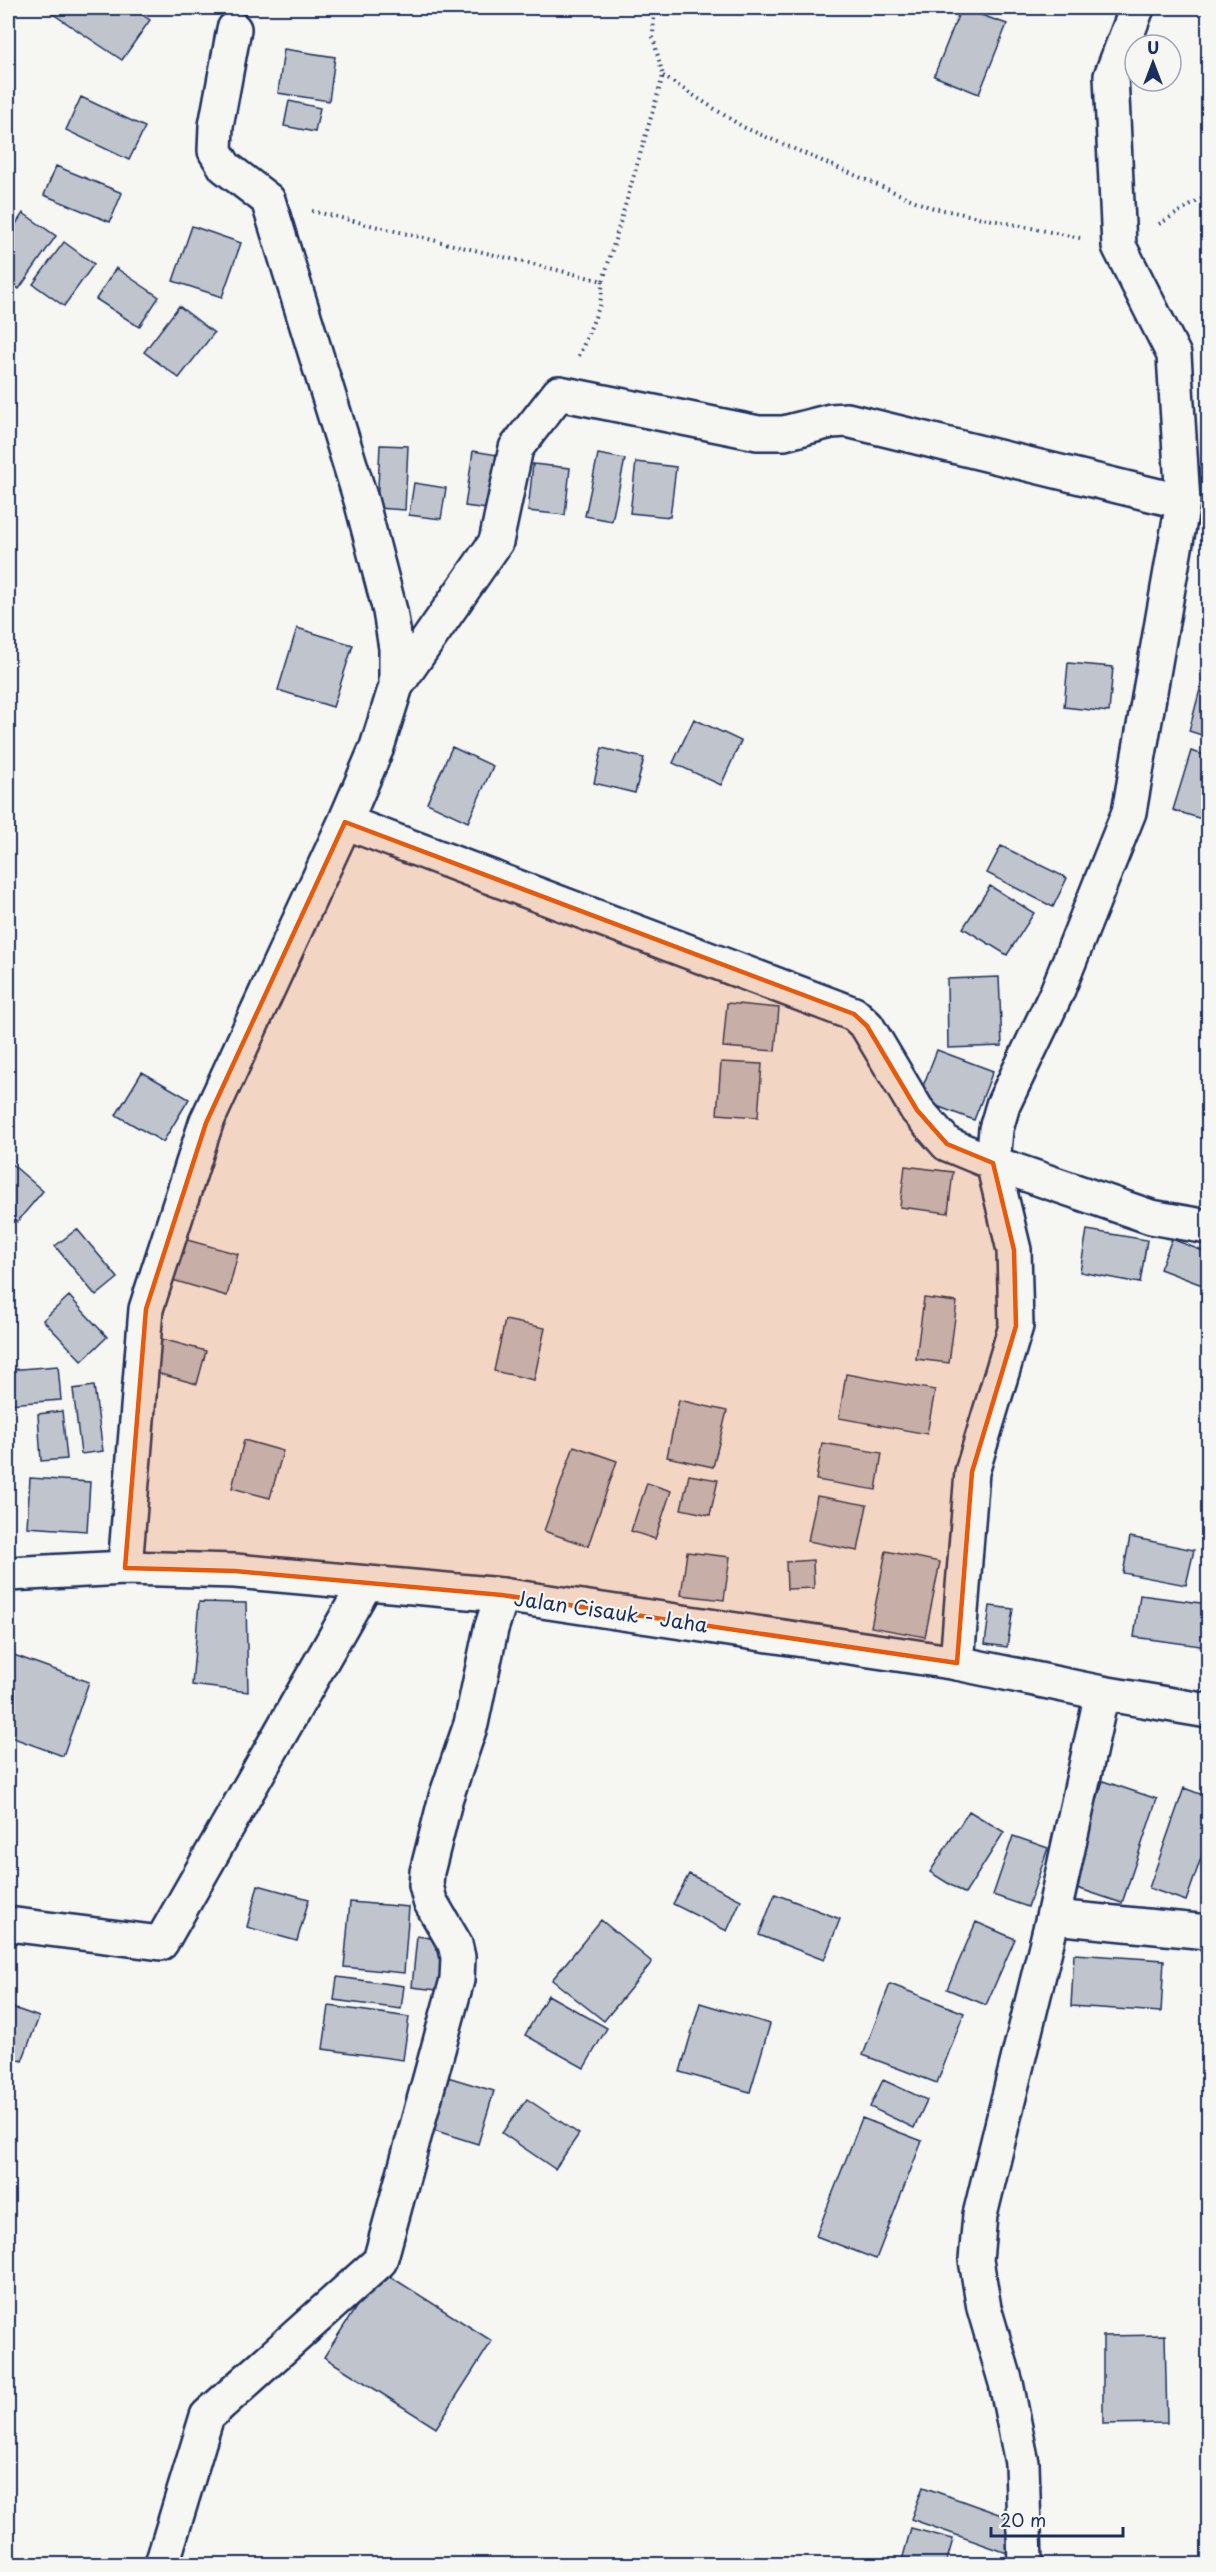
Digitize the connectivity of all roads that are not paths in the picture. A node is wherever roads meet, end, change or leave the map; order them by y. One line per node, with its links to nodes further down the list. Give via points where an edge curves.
1 (1137, 8): 3 (street, via 1112,76 1119,246 1174,355)
2 (234, 29): 4 (street, via 215,151 225,167 267,200 364,511 390,611 396,648)
3 (1184, 502): 4 (street, via 847,420 784,433 758,433 558,393 516,448 496,542); 6 (street, via 1129,812 1057,993 1003,1105)
4 (396, 686): 5 (street, via 377,747)
5 (345, 822): 6 (street, via 854,1014 867,1026 917,1110 947,1144); 8 (street, via 206,1123 146,1309)
6 (993, 1163): 7 (street, via 1151,1217); 12 (street, via 1014,1250 1016,1326 972,1472)
7 (1209, 1227)
8 (125, 1568): 9 (street, Jalan Cisauk - Jaha); 10 (street, Jalan Cisauk - Jaha, via 235,1571)
9 (8, 1574)
10 (366, 1583): 11 (street, Jalan Cisauk - Jaha); 16 (street, via 160,1943)
11 (502, 1595): 12 (street, Jalan Cisauk - Jaha); 18 (street, via 471,1724 439,1819 427,1872 430,1901 455,1944 457,1980 380,2261 207,2416)
12 (957, 1663): 13 (street, Jalan Cisauk - Jaha)
13 (1102, 1694): 14 (street, Jalan Cisauk - Jaha); 15 (street)
14 (1209, 1711)
15 (1053, 1917): 17 (street); 19 (street, via 980,2215 976,2260 1022,2463)
16 (8, 1924)
17 (1209, 1932)
18 (162, 2565)
19 (1025, 2565)

